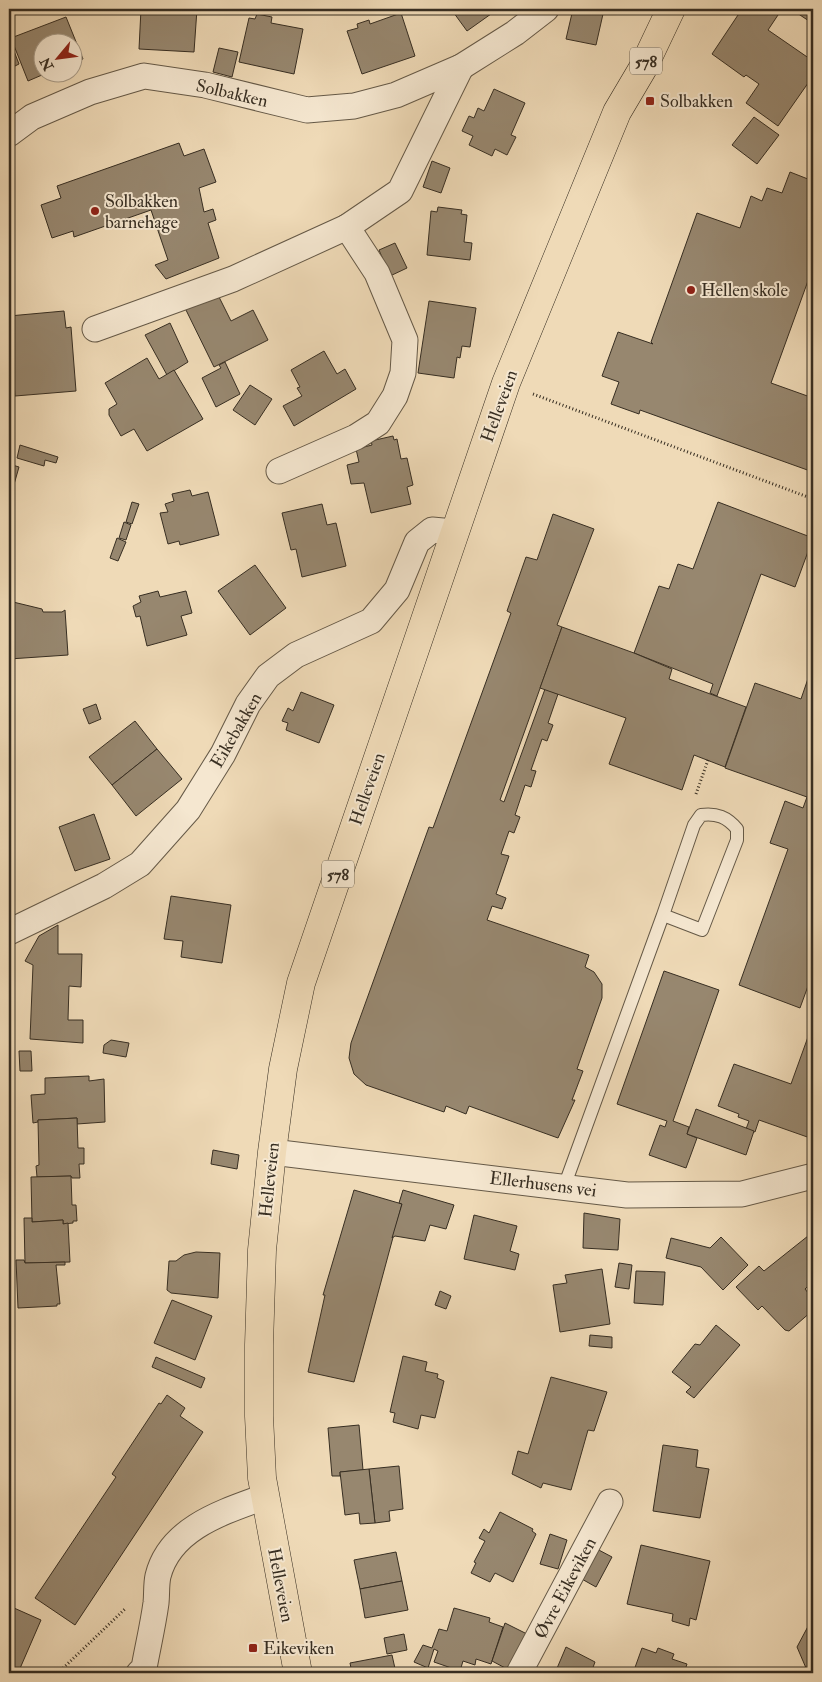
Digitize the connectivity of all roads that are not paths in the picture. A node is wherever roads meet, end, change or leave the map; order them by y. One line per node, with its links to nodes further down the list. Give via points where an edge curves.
1 (546, 9): 4 (street, Solbakken, via 515,33)
2 (650, 9): 5 (main road, Helleveien / 578, via 630,57)
3 (670, 9): 5 (main road, Helleveien / 578)
4 (460, 67): 6 (street, Solbakken, via 396,95 354,106 307,110 205,86 144,76 90,92 32,116); 7 (street, via 400,191)
5 (618, 112): 10 (main road, Helleveien / 578, via 506,383)
6 (9, 134)
7 (347, 227): 8 (street, via 233,279); 9 (street, via 378,273 404,340 403,373 378,423 356,437)
8 (95, 329)
9 (279, 470)
10 (454, 532): 12 (street, Eikebakken, via 432,530 417,542 397,590 371,621 296,655 268,676 248,704 223,754 188,810 140,864 104,886); 13 (main road, Helleveien / 578, via 301,983 283,1069)
11 (663, 915): 11 (lane, via 702,930 737,840 737,829 729,820 714,814 701,815 694,825); 15 (lane)
12 (9, 931)
13 (272, 1152): 15 (street, Ellerhusens vei); 16 (main road, Helleveien / 578, via 262,1250 259,1345)
14 (813, 1176): 15 (street, Ellerhusens vei, via 742,1194 627,1195)
15 (564, 1186)
16 (264, 1497): 18 (street, via 230,1509 191,1530 172,1549 158,1577); 19 (main road, Helleveien / 578)
17 (610, 1502): 20 (street, Øvre Eikeviken)
18 (142, 1671)
19 (298, 1673)
20 (519, 1673)

